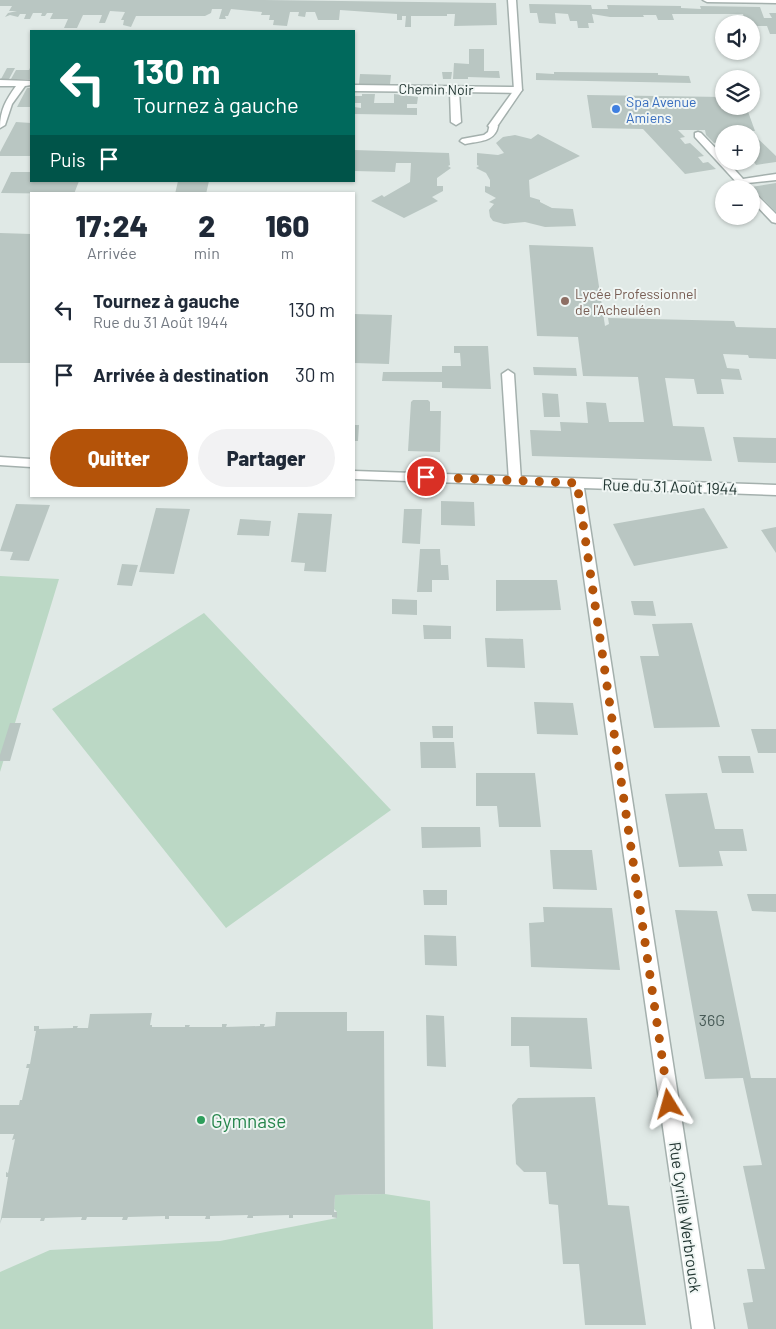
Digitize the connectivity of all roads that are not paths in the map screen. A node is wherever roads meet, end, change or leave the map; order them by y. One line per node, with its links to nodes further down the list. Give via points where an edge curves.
1 (512, 0): 8 (street)
2 (707, 0): 3 (street)
3 (776, 1)
4 (0, 83): 5 (street)
5 (27, 83): 10 (street, via 8,104)
6 (355, 88): 7 (street, Chemin Noir)
7 (454, 90): 8 (street, Chemin Noir); 9 (street)
8 (518, 90): 12 (street, via 493,126 492,133)
9 (456, 122)
10 (0, 125)
11 (698, 135): 14 (street)
12 (465, 141)
13 (776, 177): 15 (street)
14 (739, 180)
15 (760, 182)
16 (760, 203): 17 (street)
17 (776, 220)
18 (508, 374): 22 (street)
19 (0, 461): 20 (street)
20 (30, 462)
21 (355, 474): 22 (street, Rue du 31 Août 1944)
22 (515, 480): 23 (street, Rue du 31 Août 1944)
23 (577, 483): 24 (street, Rue du 31 Août 1944); 25 (street, Rue Cyrille Werbrouck)
24 (776, 490)
25 (703, 1329)

